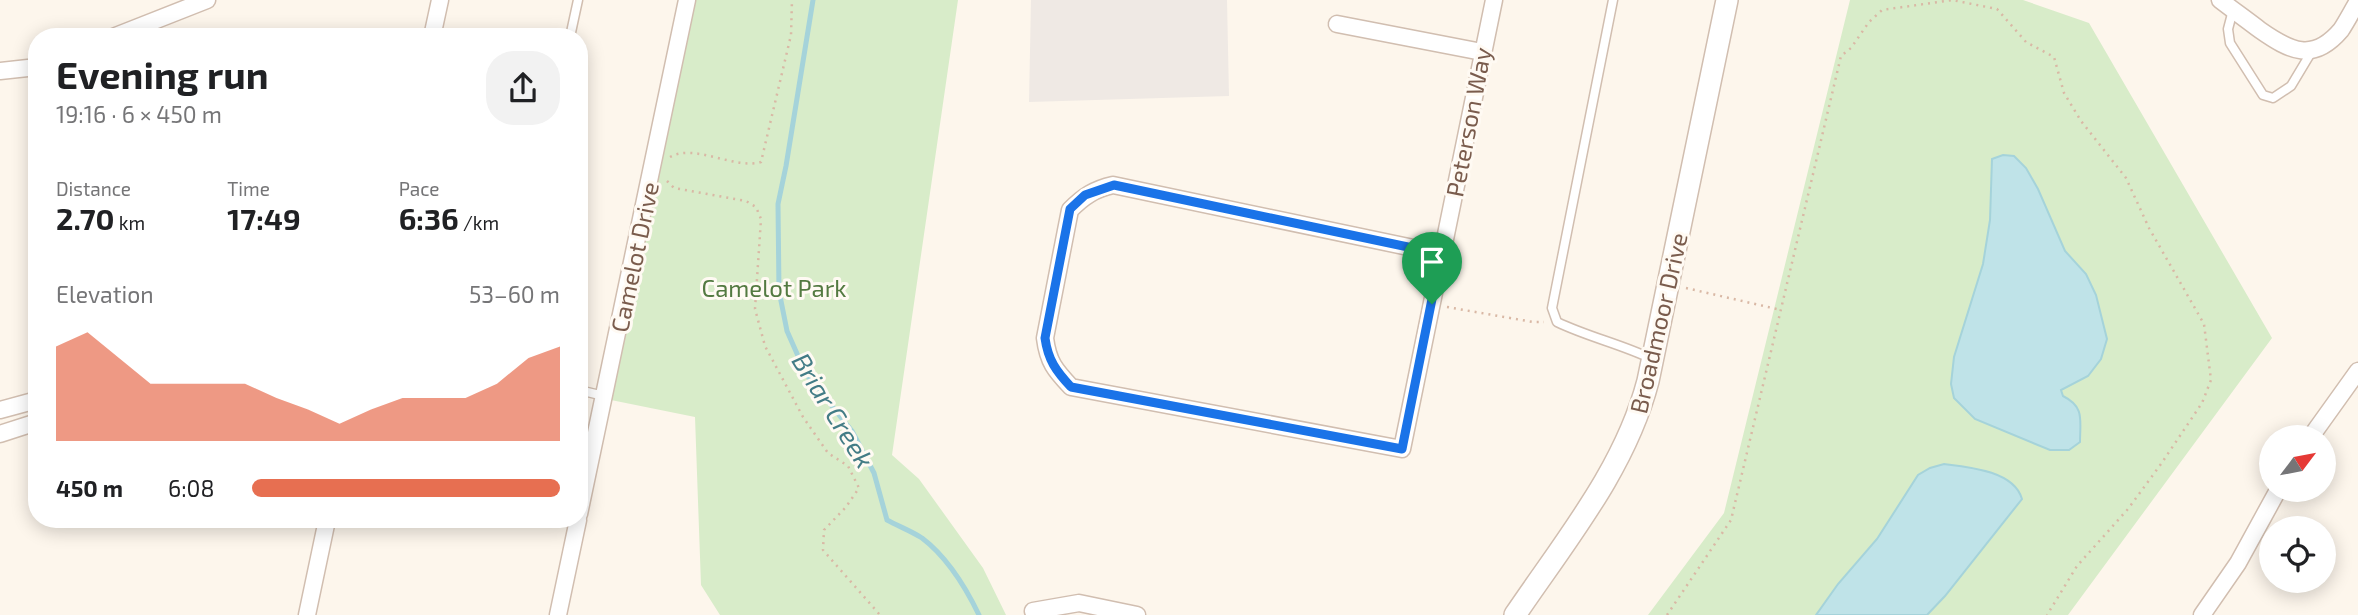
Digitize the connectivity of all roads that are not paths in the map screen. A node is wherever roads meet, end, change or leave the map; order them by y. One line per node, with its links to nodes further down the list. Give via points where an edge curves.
1 (207, 0): 11 (street)
2 (440, 0): 12 (street)
3 (578, 0): 13 (lane)
4 (687, 0): 22 (street, Camelot Drive)
5 (1494, 0): 15 (street, Peterson Way)
6 (1613, 0): 19 (lane, via 1552,308 1558,322)
7 (1727, 0): 19 (street, Broadmoor Drive)
8 (2358, 1): 14 (street, via 2341,30)
9 (2227, 5): 14 (street, via 2281,45); 14 (lane, via 2230,43 2263,95 2273,98 2286,91)
10 (1337, 24): 15 (street)
11 (136, 28)
12 (434, 28)
13 (572, 28)
14 (2312, 51)
15 (1482, 52): 18 (street, Peterson Way)
16 (28, 67): 17 (street)
17 (0, 71)
18 (1441, 254): 18 (street, Peterson Way, via 1114,185 1085,195 1070,209 1045,338 1048,356 1071,387 1402,449)
19 (1652, 359): 36 (street, Broadmoor Drive, via 1638,418 1618,460)
20 (2358, 371): 26 (street)
21 (588, 392): 22 (lane)
22 (604, 396): 28 (street, Camelot Drive)
23 (28, 402): 24 (street)
24 (0, 410)
25 (28, 425): 27 (street)
26 (2319, 425)
27 (0, 434)
28 (588, 472)
29 (2272, 502): 37 (street, via 2238,564)
30 (325, 528): 33 (street)
31 (576, 528): 34 (street)
32 (1033, 611): 35 (street, via 1079,603)
33 (307, 615)
34 (558, 615)
35 (1137, 615)
36 (1515, 615)
37 (2202, 615)

